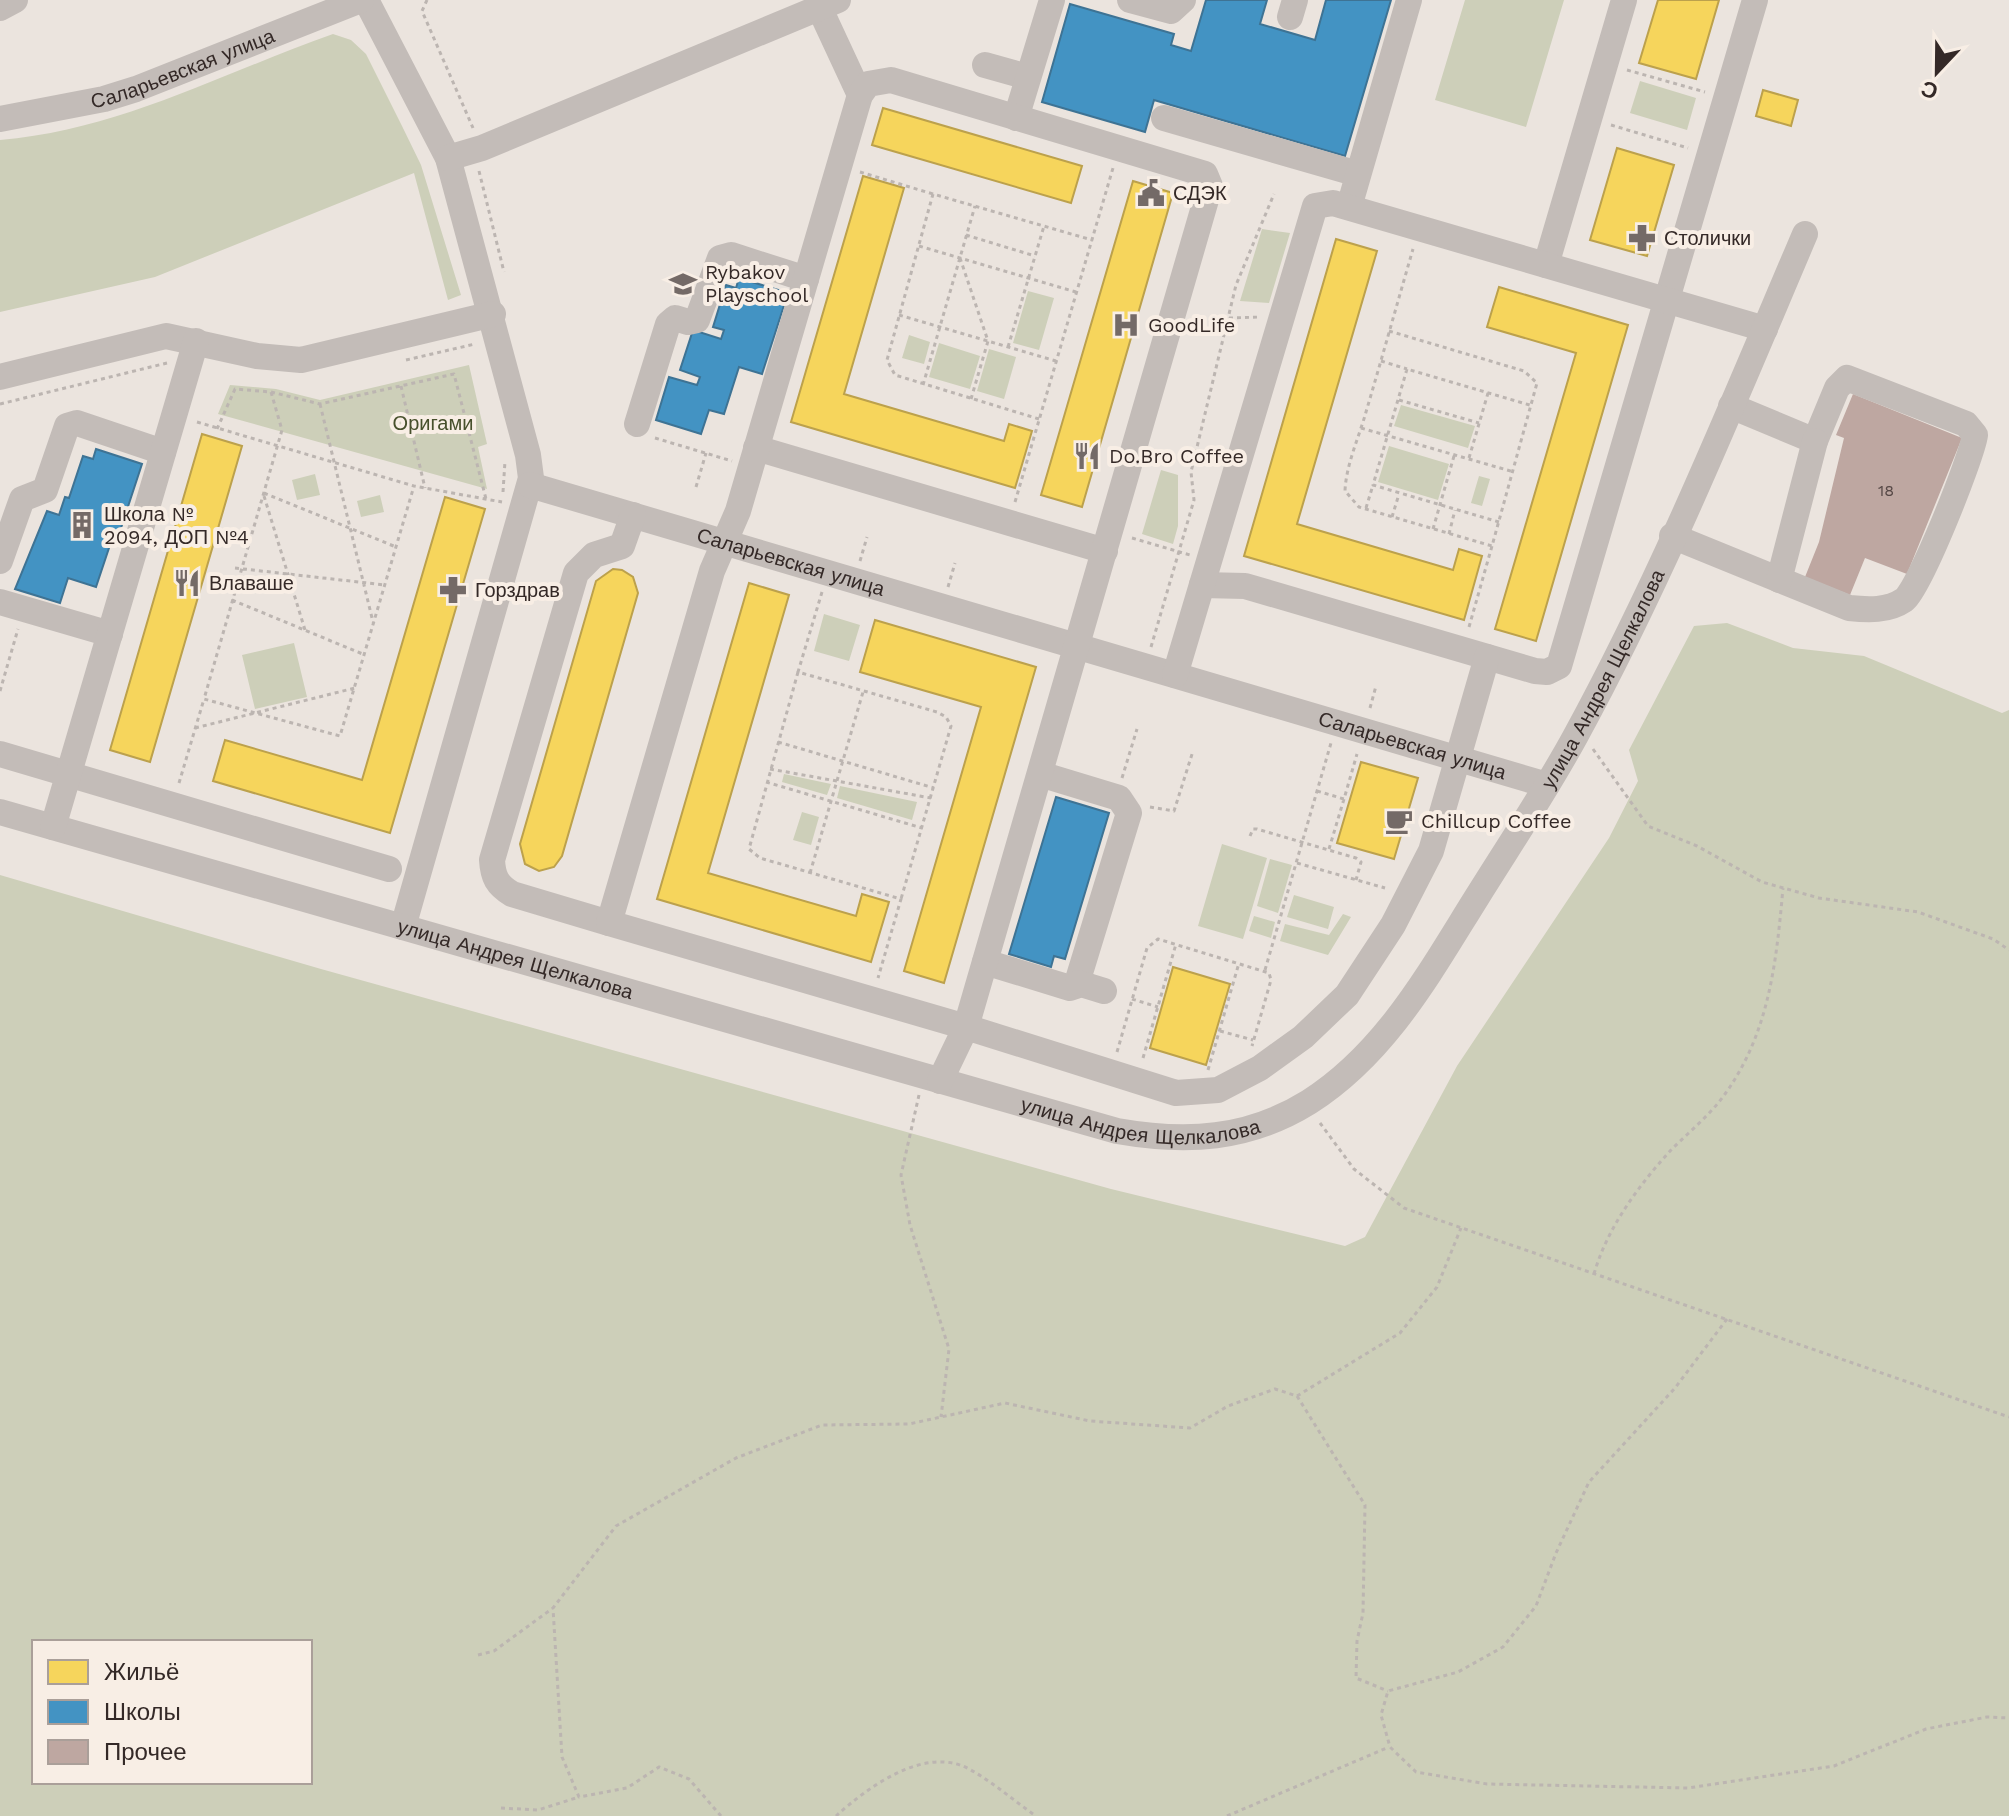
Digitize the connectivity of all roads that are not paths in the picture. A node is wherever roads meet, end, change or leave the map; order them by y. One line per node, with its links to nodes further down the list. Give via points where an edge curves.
1 (15, 0): 10 (street)
2 (363, 0): 16 (street, Саларьевская улица, via 136,89); 17 (street, Саларьевская улица)
3 (1052, 0): 12 (street)
4 (1130, 0): 5 (street, via 1171,11)
5 (1183, 0)
6 (1409, 0): 18 (street)
7 (1624, 0): 21 (street)
8 (1755, 0): 23 (street)
9 (829, 5): 13 (street); 17 (street)
10 (0, 8)
11 (985, 65): 12 (street)
12 (1028, 77): 14 (street)
13 (860, 95): 14 (street, via 875,80 891,80); 22 (street)
14 (1016, 118): 36 (street, via 1205,174 1210,186)
15 (1164, 118): 18 (street)
16 (0, 119)
17 (448, 158): 24 (street, Саларьевская улица)
18 (1358, 174): 19 (street)
19 (1349, 207): 21 (street); 39 (street, via 1324,202 1315,206)
20 (1805, 234): 25 (street, улица Андрея Щелкалова)
21 (1546, 265): 23 (street)
22 (806, 279): 29 (street, via 731,255 720,258 697,320 669,321); 32 (street)
23 (1668, 301): 25 (street); 44 (street, via 1564,658 1547,672)
24 (493, 314): 26 (street, via 301,360); 33 (street, Саларьевская улица, via 528,455)
25 (1765, 329): 28 (street, улица Андрея Щелкалова)
26 (192, 353): 27 (street, via 166,336); 31 (street)
27 (0, 377)
28 (1731, 406): 30 (street); 35 (street, улица Андрея Щелкалова)
29 (644, 431)
30 (1815, 441): 40 (street); 40 (street, via 1837,388 1847,378 1966,424 1975,435 1916,589 1906,600 1869,611 1849,608)
31 (163, 452): 38 (street, via 77,423 67,426 45,490 22,499); 42 (street)
32 (753, 458): 36 (street); 37 (street)
33 (530, 485): 34 (street, Саларьевская улица); 55 (street)
34 (633, 515): 37 (street, Саларьевская улица); 54 (street, via 622,546 587,560 576,573 492,860 500,887 512,894)
35 (1672, 536): 40 (street); 50 (street, улица Андрея Щелкалова)
36 (1108, 541): 43 (street)
37 (724, 542): 43 (street, Саларьевская улица); 54 (street)
38 (0, 561)
39 (1205, 573): 44 (street); 45 (street)
40 (1779, 580)
41 (12, 605): 42 (street)
42 (110, 634): 49 (street)
43 (1077, 646): 45 (street, Саларьевская улица); 48 (street)
44 (1487, 657): 47 (street)
45 (1175, 675): 47 (street, Саларьевская улица)
46 (0, 754): 49 (street)
47 (1457, 759): 50 (street, Саларьевская улица); 59 (street, via 1431,851 1347,995 1303,1037 1243,1077 1218,1090 1176,1093)
48 (1040, 774): 56 (street); 57 (street, via 1118,797 1129,813)
49 (69, 775): 52 (street); 53 (street)
50 (1547, 785): 60 (street, улица Андрея Щелкалова, via 1415,995 1369,1054 1307,1103 1248,1130 1165,1139 1117,1131)
51 (0, 812): 52 (street, улица Андрея Щелкалова)
52 (53, 827): 55 (street, улица Андрея Щелкалова)
53 (389, 869)
54 (609, 923): 59 (street)
55 (403, 927): 60 (street, улица Андрея Щелкалова)
56 (985, 962): 57 (street, via 1070,988); 59 (street)
57 (1078, 983): 58 (street)
58 (1104, 991)
59 (966, 1027): 60 (street)
60 (932, 1078)

